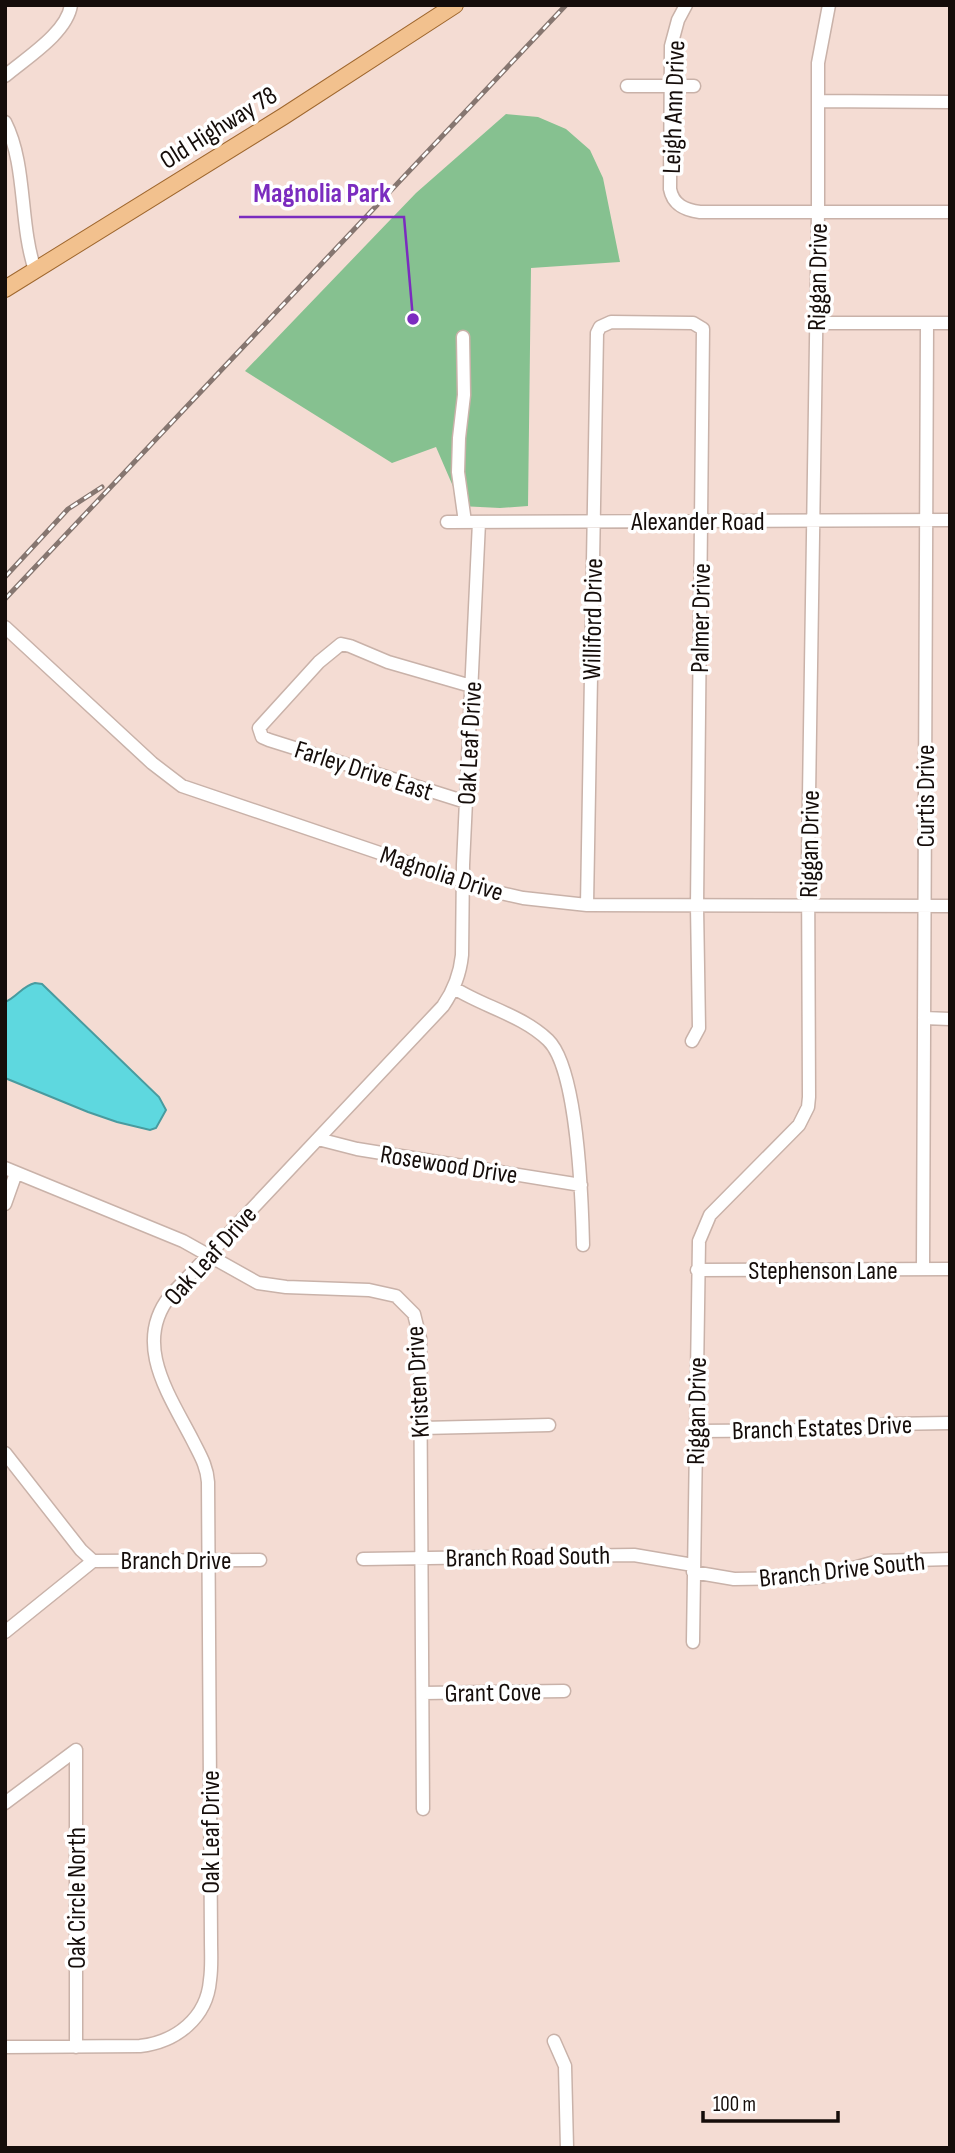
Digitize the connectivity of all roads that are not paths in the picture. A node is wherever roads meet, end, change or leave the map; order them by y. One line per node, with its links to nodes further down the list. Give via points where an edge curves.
1 (71, 5): 5 (street, via 58,31)
2 (455, 5): 14 (main road, Old Highway 78)
3 (686, 5): 7 (street, Leigh Ann Drive, via 673,34)
4 (829, 5): 9 (street, Riggan Drive, via 819,51)
5 (5, 76)
6 (627, 86): 7 (street)
7 (671, 86): 8 (street); 12 (street, Leigh Ann Drive, via 670,189 682,207 700,212)
8 (694, 86)
9 (818, 101): 10 (street); 12 (street, Riggan Drive)
10 (950, 102)
11 (5, 122): 14 (street, via 14,144)
12 (818, 212): 13 (street); 16 (street, Riggan Drive)
13 (950, 212)
14 (35, 270): 15 (main road, Old Highway 78)
15 (5, 289)
16 (817, 323): 17 (street); 24 (street, Riggan Drive)
17 (927, 323): 18 (street); 21 (street, Curtis Drive)
18 (950, 323)
19 (703, 329): 23 (street, Palmer Drive); 28 (street, Williford Drive, via 693,323 616,322 600,327)
20 (463, 337): 26 (street, via 458,472)
21 (926, 520): 22 (street, Alexander Road); 24 (street, Alexander Road); 36 (street, Curtis Drive)
22 (950, 520)
23 (701, 521): 24 (street, Alexander Road); 28 (street, Alexander Road); 34 (street, Palmer Drive)
24 (813, 521): 35 (street, Riggan Drive)
25 (447, 522): 26 (street, Alexander Road)
26 (465, 522): 27 (street, Alexander Road)
27 (480, 522): 28 (street, Alexander Road); 30 (street, Oak Leaf Drive)
28 (593, 522): 33 (street, Williford Drive)
29 (5, 627): 32 (street, Magnolia Drive, via 182,786)
30 (471, 686): 31 (street, Oak Leaf Drive); 31 (street, Farley Drive East, via 337,645 259,728 262,737)
31 (466, 802): 32 (street, Oak Leaf Drive)
32 (463, 880): 33 (street, Magnolia Drive, via 516,897); 38 (street, Oak Leaf Drive, via 461,968)
33 (586, 905): 34 (street, Magnolia Drive)
34 (697, 906): 35 (street, Magnolia Drive); 41 (street, Palmer Drive, via 699,1028)
35 (808, 906): 36 (street, Magnolia Drive); 50 (street, Riggan Drive, via 808,1107 795,1130 706,1221)
36 (925, 906): 37 (street, Magnolia Drive); 39 (street, Curtis Drive)
37 (950, 906)
38 (454, 988): 42 (street, Oak Leaf Drive, via 443,1006); 44 (street, via 537,1031 556,1050 569,1098)
39 (924, 1018): 40 (street); 48 (street, Curtis Drive)
40 (950, 1018)
41 (692, 1041)
42 (318, 1139): 44 (street, Rosewood Drive); 47 (street, Oak Leaf Drive)
43 (11, 1171): 45 (street); 47 (street, Kristen Drive)
44 (581, 1185): 46 (street)
45 (5, 1204)
46 (583, 1245)
47 (209, 1254): 53 (street, Kristen Drive, via 264,1285 369,1290 400,1298 414,1314 419,1329); 60 (street, Oak Leaf Drive, via 164,1303 156,1320 155,1349 161,1379 206,1466)
48 (923, 1269): 49 (street, Stephenson Lane); 50 (street, Stephenson Lane)
49 (950, 1269)
50 (697, 1270): 54 (street, Riggan Drive)
51 (950, 1423): 54 (street, Branch Estates Drive, via 886,1424 853,1430)
52 (549, 1425): 53 (street)
53 (422, 1428): 56 (street, Kristen Drive)
54 (695, 1431): 62 (street, Riggan Drive)
55 (5, 1453): 61 (street)
56 (422, 1558): 57 (street, Branch Road South); 62 (street, Branch Road South, via 634,1555); 66 (street, Kristen Drive)
57 (363, 1559)
58 (950, 1559): 62 (street, Branch Drive South, via 879,1561 808,1578 734,1578)
59 (260, 1560): 60 (street, Branch Drive)
60 (209, 1561): 61 (street, Branch Drive); 71 (street, Oak Leaf Drive, via 209,1991 186,2028 160,2043)
61 (93, 1562): 63 (street)
62 (693, 1569): 64 (street, Riggan Drive)
63 (5, 1632)
64 (693, 1642)
65 (564, 1690): 66 (street, Grant Cove)
66 (423, 1693): 68 (street, Kristen Drive)
67 (5, 1803): 71 (street, Oak Circle North, via 76,1750)
68 (423, 1809)
69 (554, 2041): 72 (street, via 565,2066)
70 (5, 2047): 71 (street, Oak Leaf Drive)
71 (76, 2047)
72 (567, 2148)

